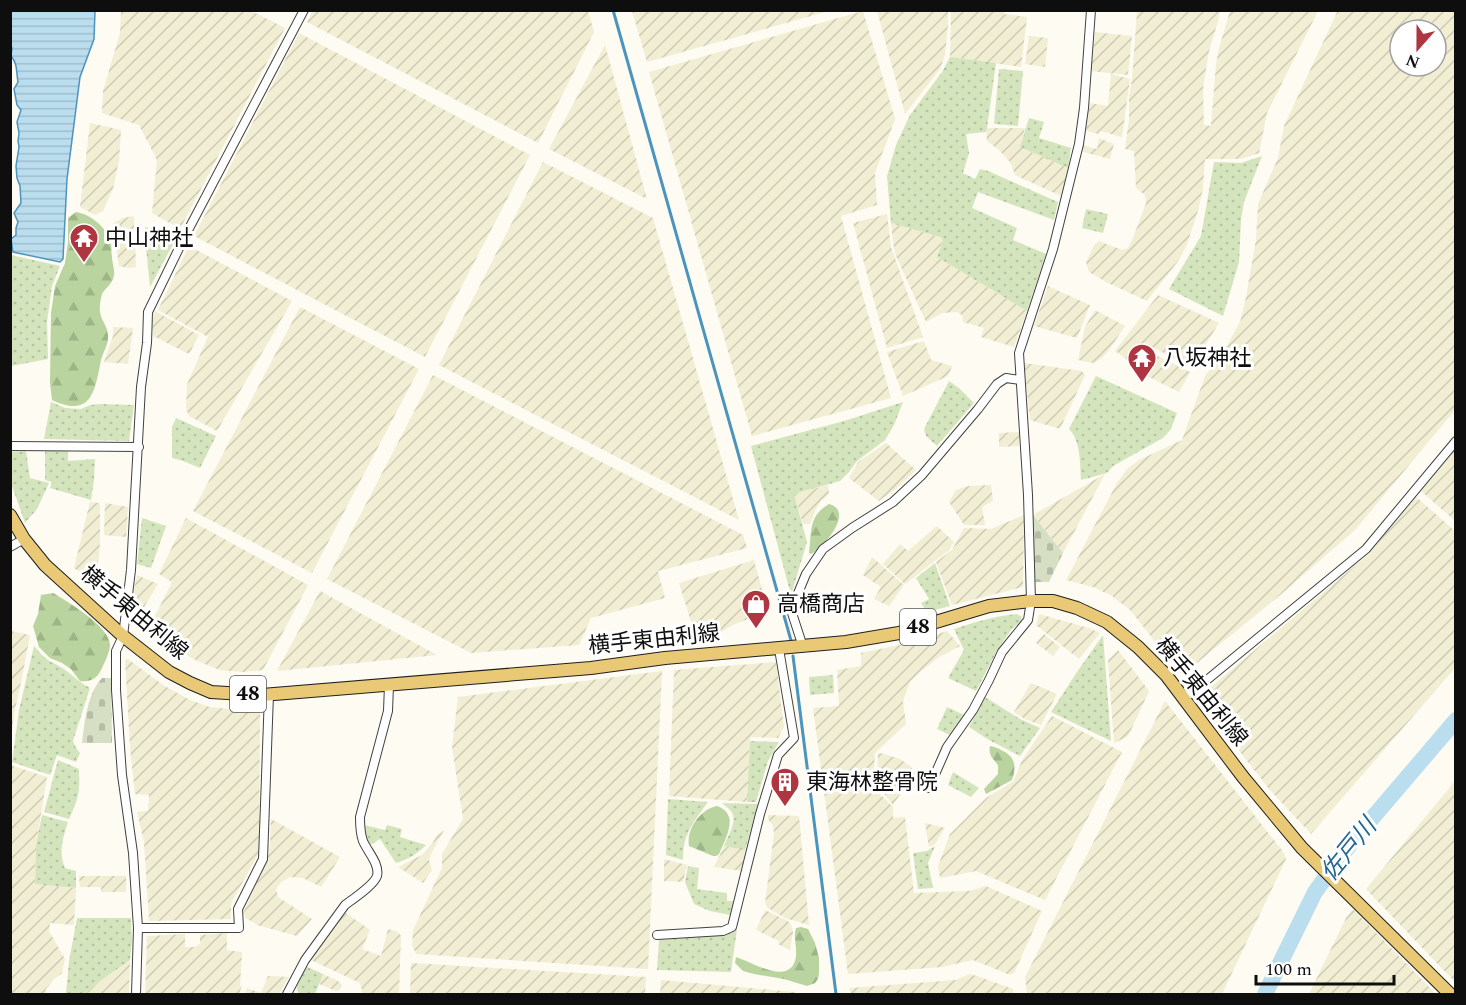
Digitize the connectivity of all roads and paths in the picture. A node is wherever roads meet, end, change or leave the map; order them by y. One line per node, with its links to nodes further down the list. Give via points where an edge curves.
1 (304, 10): 6 (street, via 148,312)
2 (1090, 10): 3 (street, via 1079,144 1053,249 1019,353)
3 (1020, 380): 10 (street); 12 (street, via 1006,378 997,384 922,475 893,502 823,549 806,574 791,610)
4 (1455, 441): 16 (street, via 1366,549)
5 (10, 446): 6 (street)
6 (139, 447): 11 (street)
7 (10, 515): 8 (main road, 横手東由利線 / 48)
8 (24, 539): 9 (street); 11 (main road, 横手東由利線 / 48, via 45,565)
9 (10, 548)
10 (1031, 601): 12 (main road, 横手東由利線 / 48, via 989,606 899,633); 16 (main road, 横手東由利線 / 48, via 1077,608 1107,622 1138,647); 17 (street, via 1028,620 1002,652 973,710 947,747)
11 (123, 636): 15 (main road, 横手東由利線 / 48, via 169,672 212,692); 18 (street, via 116,651 116,690)
12 (803, 647): 13 (main road, 横手東由利線 / 48)
13 (779, 649): 14 (main road, 横手東由利線 / 48); 19 (street, via 794,738 778,755 732,927 723,931)
14 (389, 685): 15 (main road, 横手東由利線 / 48); 21 (street, via 388,711 360,817 363,840 377,875 345,905 305,960)
15 (269, 694): 18 (street, via 263,859 238,909 239,928)
16 (1185, 698): 22 (main road, 横手東由利線 / 48, via 1302,848)
17 (929, 788)
18 (138, 928): 20 (street)
19 (657, 935)
20 (136, 994)
21 (287, 994)
22 (1450, 994)

